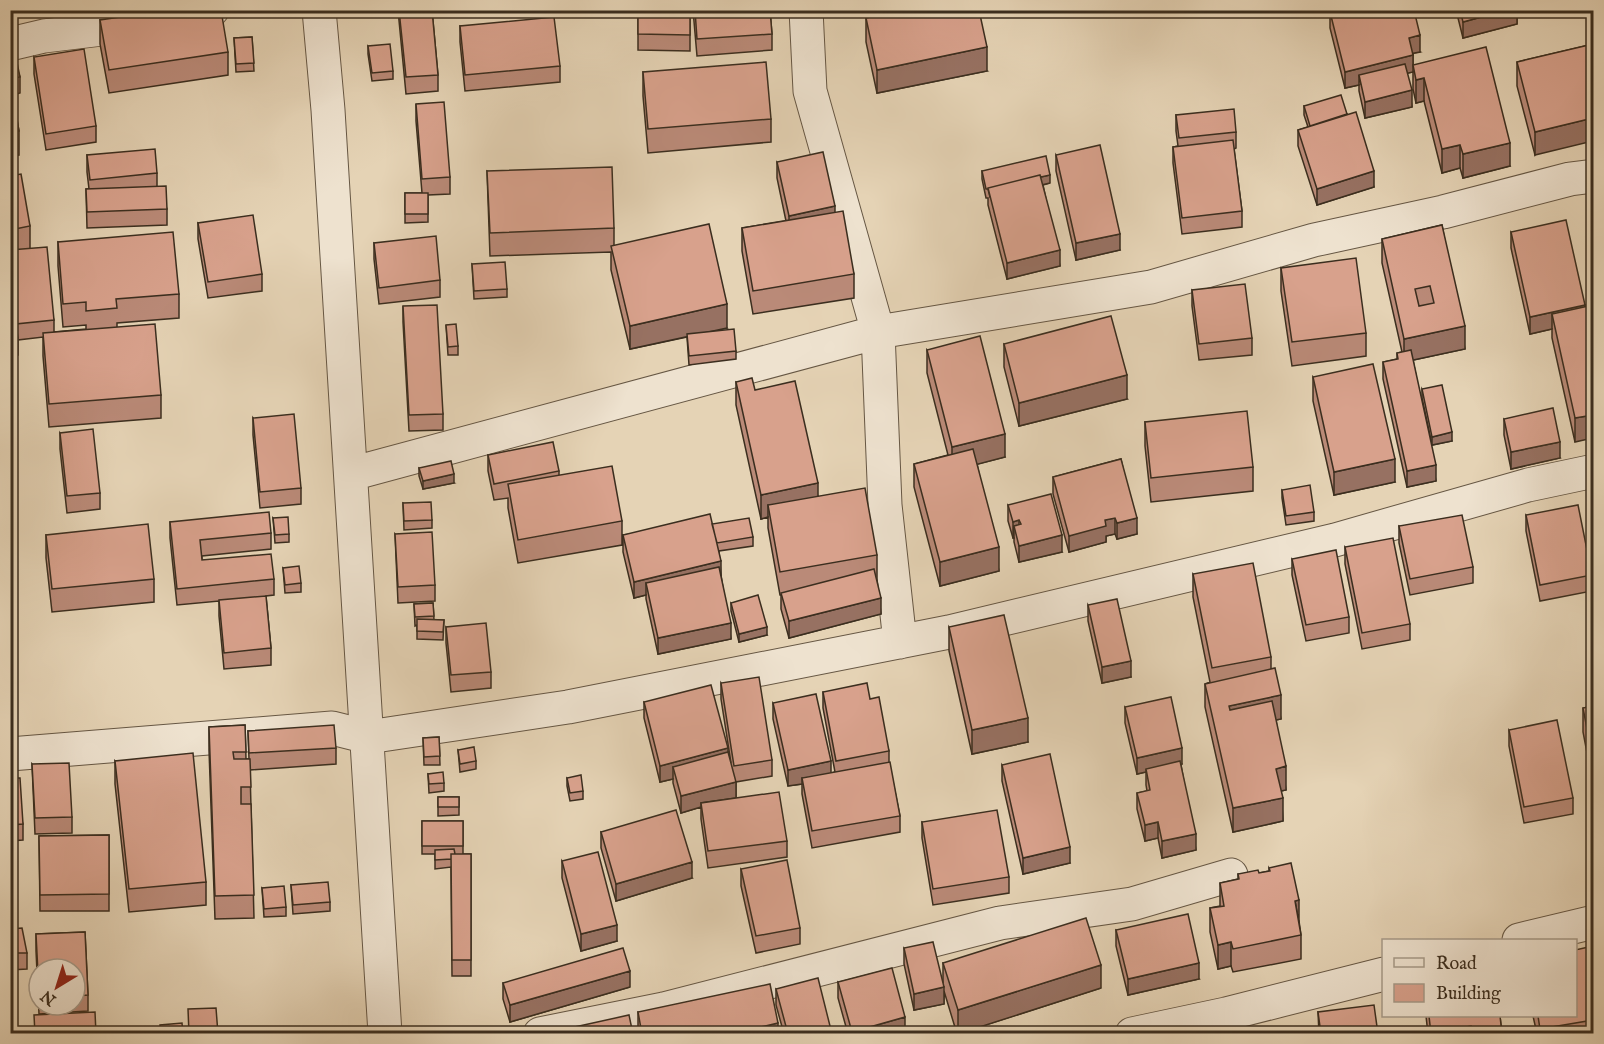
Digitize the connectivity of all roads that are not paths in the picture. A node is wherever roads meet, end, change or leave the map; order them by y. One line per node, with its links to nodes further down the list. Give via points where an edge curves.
1 (212, 10): 4 (street)
2 (319, 10): 8 (street)
3 (806, 10): 6 (street, via 810,91)
4 (10, 44)
5 (1593, 176): 6 (street, via 1314,240 1151,287)
6 (878, 332): 8 (street); 9 (street, via 885,505)
7 (1593, 471): 9 (street, via 1528,485 1335,540)
8 (351, 474): 10 (street)
9 (900, 642): 10 (street, via 568,707)
10 (368, 736): 11 (street, via 332,728); 17 (street)
11 (10, 754)
12 (1231, 875): 18 (street, via 1132,904 1000,923 664,1009)
13 (1593, 922): 14 (street)
14 (1523, 939)
15 (1382, 974): 16 (street)
16 (1226, 1014): 19 (street); 20 (street)
17 (385, 1034)
18 (540, 1034)
19 (1132, 1034)
20 (1253, 1034)

